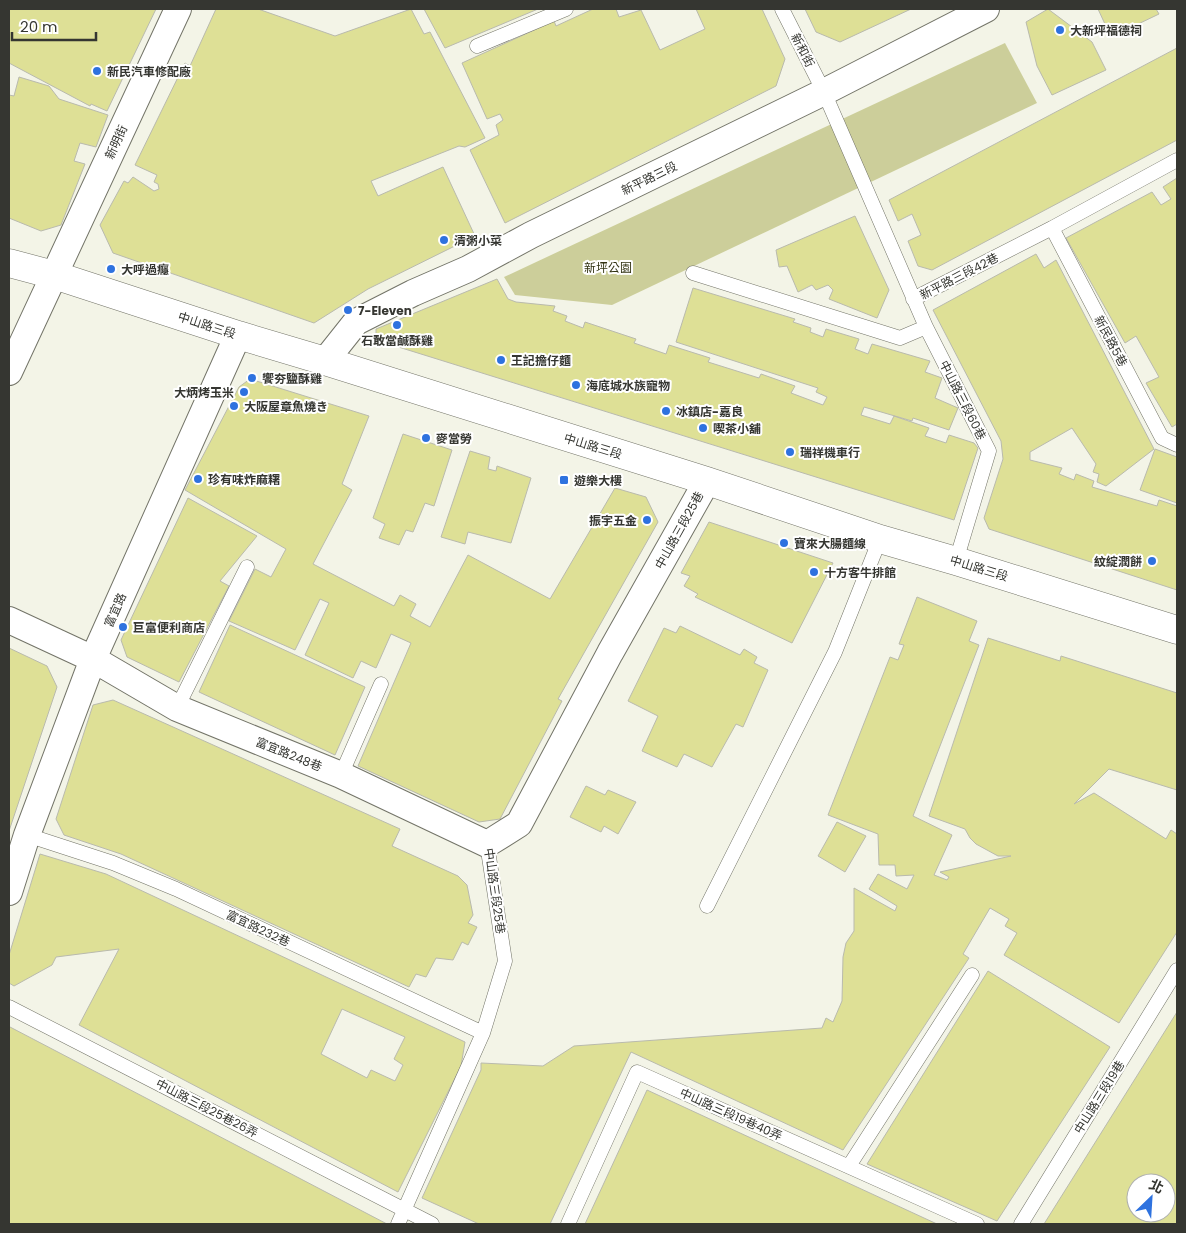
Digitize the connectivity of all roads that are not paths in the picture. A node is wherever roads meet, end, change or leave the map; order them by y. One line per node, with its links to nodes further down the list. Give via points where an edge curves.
1 (178, 9): 11 (street, 新明街)
2 (566, 9): 5 (lane)
3 (782, 9): 6 (lane, 新和街)
4 (986, 9): 6 (street, 新平路三段)
5 (477, 46)
6 (824, 92): 12 (lane, 新平路三段42巷); 15 (street, 新平路三段, via 356,322)
7 (1177, 160): 8 (lane, 新平路三段42巷)
8 (1052, 228): 12 (lane, 新平路三段42巷); 17 (lane, 新民路5巷, via 1162,438)
9 (9, 263): 11 (street, 中山路三段)
10 (693, 273): 13 (lane, via 900,338)
11 (54, 276): 14 (street, 中山路三段); 16 (street, 新明街)
12 (913, 299): 13 (lane, 中山路三段60巷)
13 (926, 327): 20 (lane, 中山路三段60巷, via 990,451)
14 (238, 335): 15 (street, 中山路三段); 24 (street, 富宜路)
15 (325, 361): 18 (street, 中山路三段)
16 (9, 372)
17 (1177, 445)
18 (706, 482): 19 (street, 中山路三段); 29 (street, 中山路三段25巷, via 519,824)
19 (880, 539): 20 (street, 中山路三段); 31 (lane, via 835,652)
20 (956, 561): 23 (street, 中山路三段)
21 (247, 567): 26 (lane)
22 (9, 620): 24 (street, 富宜路248巷)
23 (1177, 630)
24 (94, 659): 26 (street, 富宜路248巷); 28 (street, 富宜路)
25 (380, 684): 27 (lane)
26 (177, 708): 27 (street, 富宜路248巷)
27 (341, 775): 29 (street, 富宜路248巷)
28 (27, 835): 30 (street, 富宜路); 35 (lane, 富宜路232巷, via 176,889)
29 (487, 844): 35 (lane, 中山路三段25巷, via 506,961)
30 (9, 892)
31 (707, 906)
32 (1177, 970): 42 (lane, 中山路三段19巷)
33 (972, 975): 36 (lane)
34 (9, 1007): 37 (lane, 中山路三段25巷26弄)
35 (483, 1033): 37 (lane, 中山路三段25巷)
36 (849, 1166): 40 (lane, 中山路三段19巷40弄, via 637,1072); 41 (lane, 中山路三段19巷40弄)
37 (404, 1210): 38 (lane, 中山路三段25巷); 39 (lane, 中山路三段25巷26弄)
38 (398, 1224)
39 (432, 1224)
40 (568, 1224)
41 (977, 1224)
42 (1020, 1224)

